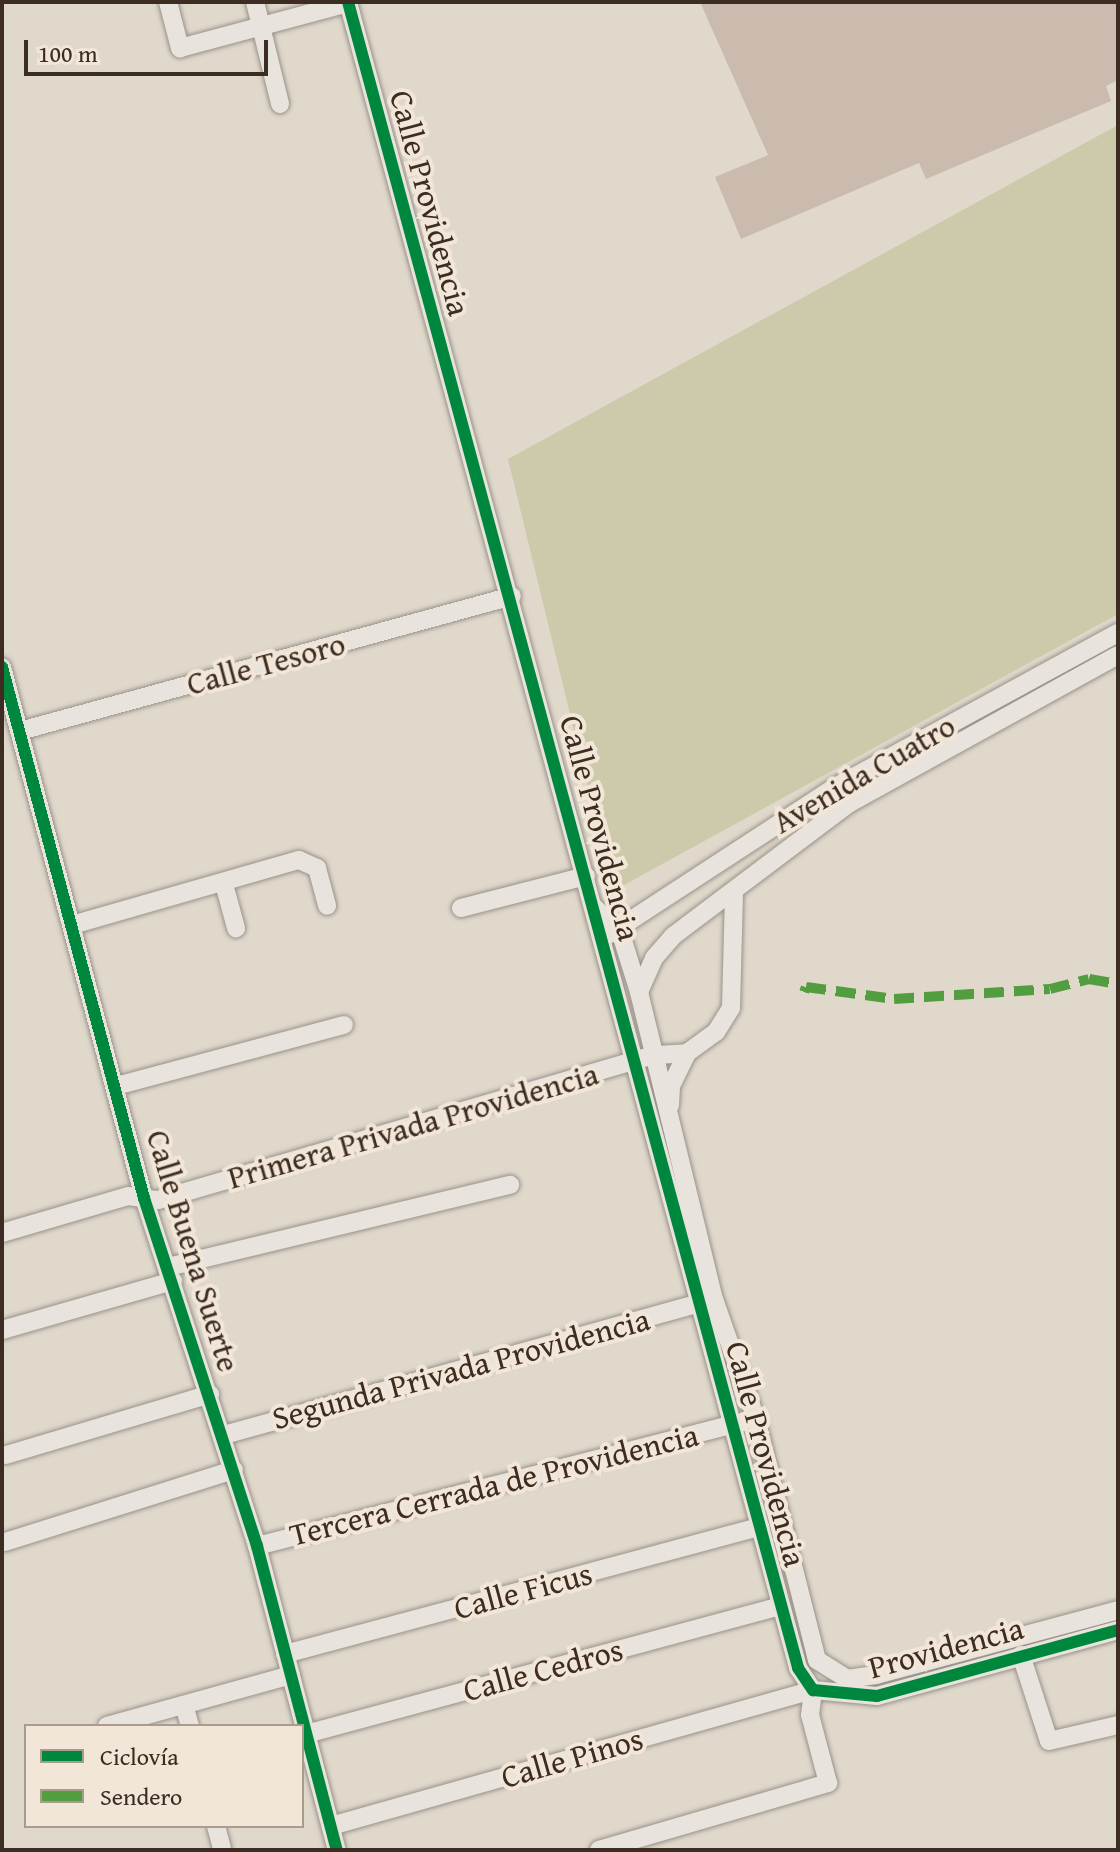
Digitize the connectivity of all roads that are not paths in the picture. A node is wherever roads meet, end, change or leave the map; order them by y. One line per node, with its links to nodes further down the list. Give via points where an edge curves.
1 (168, 2): 4 (street, via 180,48)
2 (255, 2): 4 (street)
3 (348, 2): 4 (street); 6 (street, Calle Providencia)
4 (261, 28): 5 (street)
5 (280, 104)
6 (512, 596): 10 (street, Calle Tesoro); 11 (street, Calle Providencia)
7 (1118, 633): 18 (street, Avenida Cuatro, via 837,786)
8 (1118, 655): 13 (street, Avenida Cuatro, via 848,804)
9 (2, 667): 10 (street, Calle Buena Suerte)
10 (20, 731): 16 (street, Calle Buena Suerte)
11 (586, 876): 15 (street); 18 (street, Calle Providencia, via 594,907)
12 (224, 884): 14 (street, via 310,861); 16 (street); 17 (street)
13 (734, 892): 19 (street, Avenida Cuatro, via 673,936 654,958); 21 (street, via 731,1008 716,1032)
14 (327, 906)
15 (461, 908)
16 (72, 925): 24 (street, Calle Buena Suerte)
17 (236, 928)
18 (611, 934): 19 (street, Calle Providencia); 23 (street, Calle Providencia)
19 (639, 992): 22 (street, Calle Providencia)
20 (344, 1025): 24 (street)
21 (687, 1053): 22 (street, Primera Privada Providencia); 25 (street, via 671,1086)
22 (654, 1055): 23 (street, Primera Privada Providencia); 25 (street, Calle Providencia)
23 (635, 1062): 27 (street, Primera Privada Providencia, via 158,1200); 30 (street, Calle Providencia)
24 (116, 1086): 27 (street, Calle Buena Suerte)
25 (669, 1119): 33 (street, Calle Providencia, via 714,1299)
26 (510, 1185): 29 (street)
27 (144, 1198): 28 (street, Primera Privada Providencia, via 128,1196); 29 (street, Calle Buena Suerte)
28 (2, 1233)
29 (171, 1274): 31 (street); 32 (street, Calle Buena Suerte)
30 (697, 1304): 34 (street, Calle Providencia); 35 (street, Segunda Privada Providencia)
31 (2, 1330)
32 (210, 1394): 35 (street, Calle Buena Suerte); 36 (street)
33 (756, 1419): 34 (street, Tercera Cerrada de Providencia); 42 (street, Calle Providencia, via 808,1640 817,1660 847,1679)
34 (731, 1425): 38 (street, Calle Providencia); 40 (street, Tercera Cerrada de Providencia)
35 (224, 1435): 37 (street, Calle Buena Suerte)
36 (6, 1455)
37 (234, 1470): 39 (street); 40 (street, Calle Buena Suerte)
38 (760, 1527): 41 (street, Calle Providencia); 44 (street, Calle Ficus)
39 (5, 1542)
40 (257, 1546): 44 (street, Calle Buena Suerte)
41 (780, 1606): 47 (street, Calle Providencia, via 798,1668); 54 (street, Calle Cedros)
42 (1118, 1610)
43 (1118, 1630): 45 (street, Providencia)
44 (285, 1654): 46 (street, Calle Buena Suerte)
45 (1021, 1655): 47 (street, Providencia, via 877,1696); 52 (street, via 1049,1741)
46 (291, 1675): 48 (street); 51 (street, Calle Buena Suerte)
47 (813, 1690): 55 (street, Calle Pinos); 59 (street, via 810,1715 828,1783)
48 (184, 1705): 49 (street); 50 (street)
49 (114, 1724)
50 (189, 1724)
51 (303, 1724)
52 (1118, 1725)
53 (304, 1726): 54 (street, Calle Buena Suerte)
54 (306, 1734): 55 (street, Calle Buena Suerte)
55 (331, 1826): 58 (street, Calle Buena Suerte)
56 (217, 1828): 57 (street)
57 (222, 1848)
58 (337, 1850)
59 (599, 1850)

